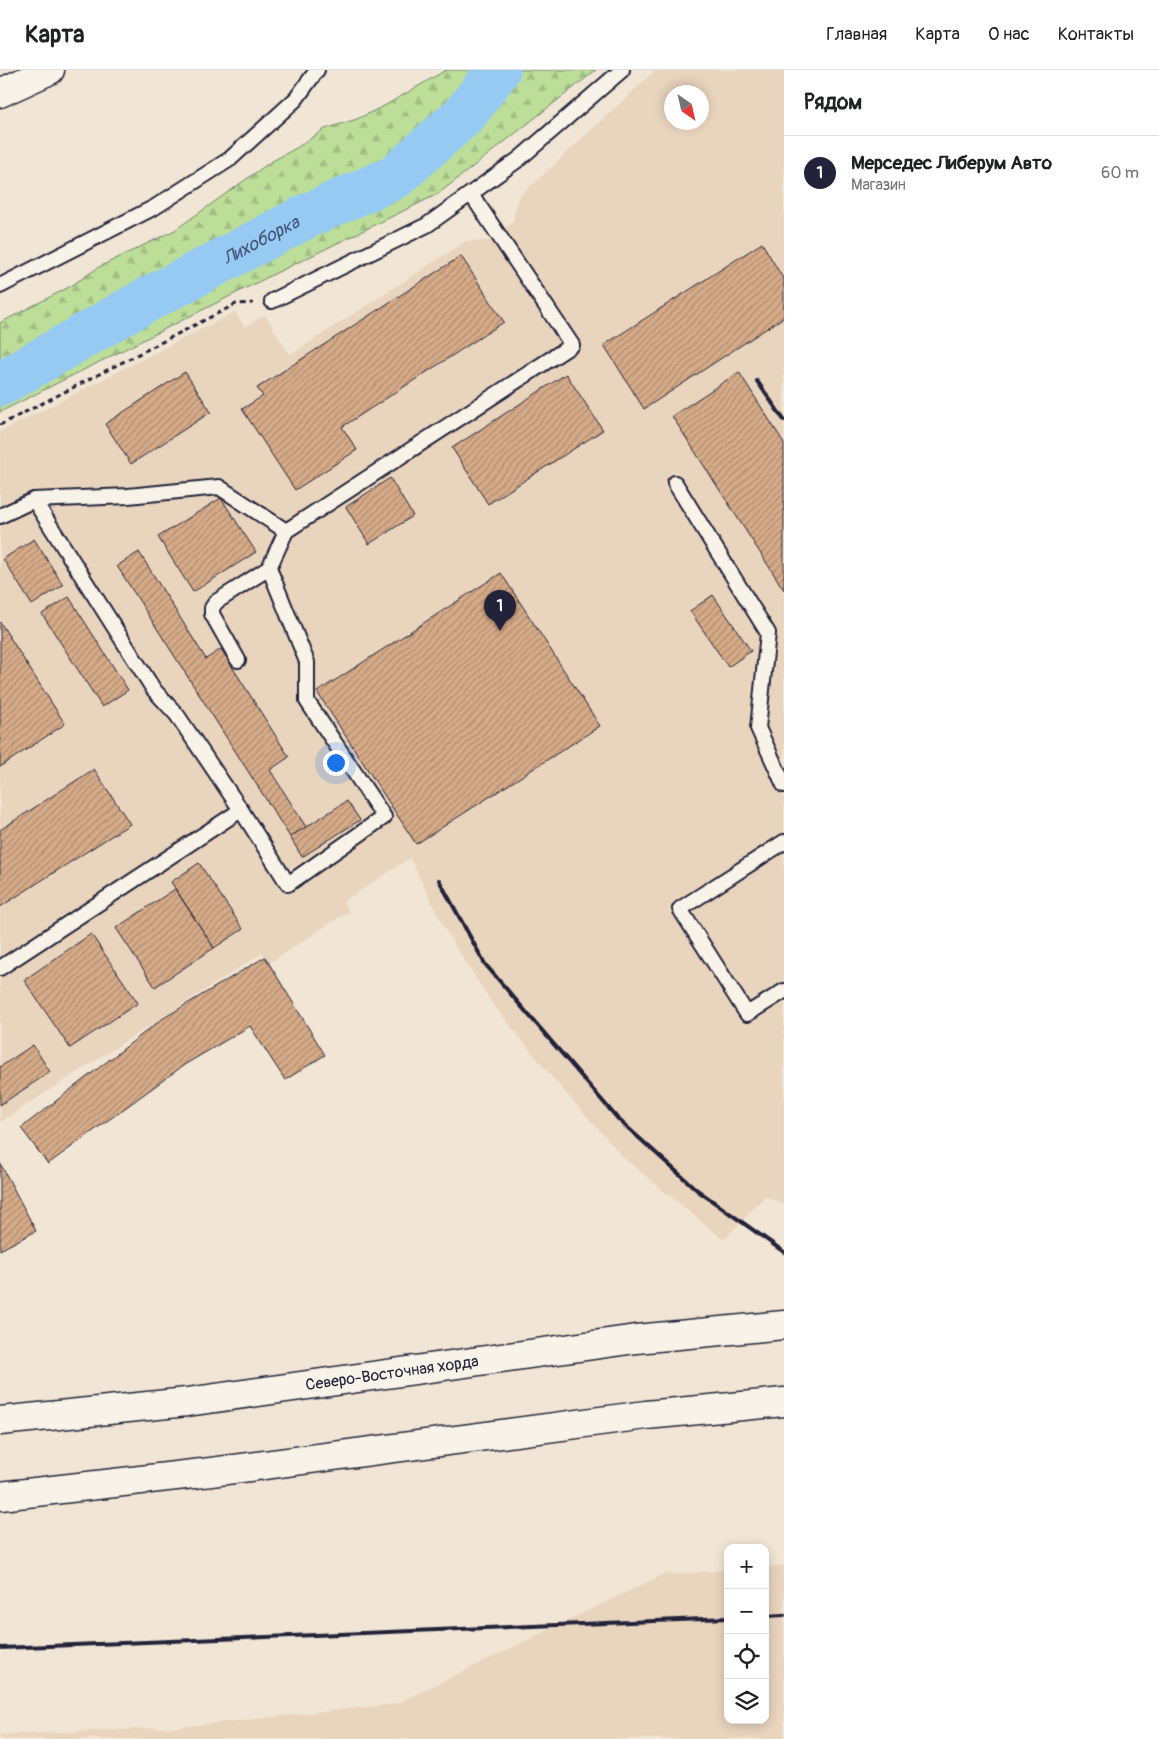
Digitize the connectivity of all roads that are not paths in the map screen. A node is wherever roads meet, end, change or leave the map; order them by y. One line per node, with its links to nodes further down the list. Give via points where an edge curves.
1 (50, 70): 4 (main road)
2 (317, 70): 6 (lane, via 296,99 230,159 155,207)
3 (622, 70): 5 (lane, via 519,159)
4 (10, 82)
5 (471, 194): 7 (lane, via 427,225); 11 (lane, via 572,345)
6 (0, 286)
7 (272, 301)
8 (675, 483): 14 (lane, via 768,632 758,728)
9 (34, 500): 10 (lane); 11 (lane, via 219,488); 15 (lane, via 154,690 177,715)
10 (0, 516)
11 (286, 532): 12 (lane)
12 (269, 568): 13 (lane, via 216,602 212,608 212,614); 15 (lane, via 306,662 307,700 384,817 288,884)
13 (238, 660)
14 (784, 785)
15 (241, 810): 17 (lane)
16 (784, 842): 18 (lane, via 680,909 747,1014)
17 (0, 968)
18 (784, 991)
19 (784, 1325): 21 (main road, Северо-Восточная хорда, via 636,1340 187,1402)
20 (784, 1402): 22 (main road, via 646,1415)
21 (0, 1421)
22 (0, 1496)

